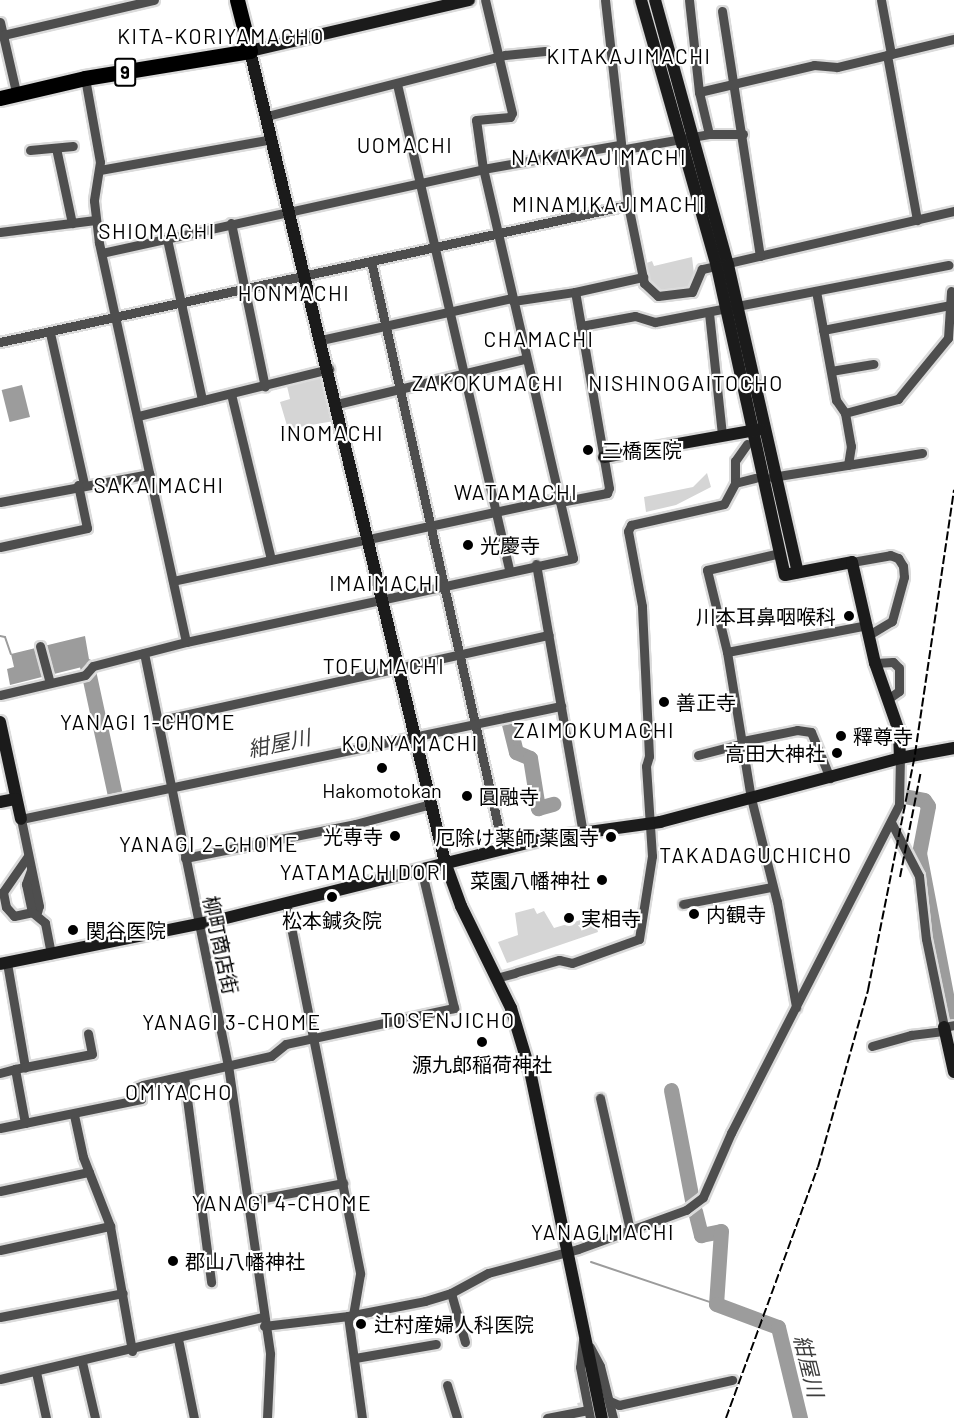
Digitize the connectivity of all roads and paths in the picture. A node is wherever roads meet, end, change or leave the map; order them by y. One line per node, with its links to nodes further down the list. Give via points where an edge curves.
1 (154, 0): 12 (street)
2 (237, 0): 14 (main road)
3 (469, 0): 14 (street)
4 (485, 0): 17 (street)
5 (604, 0): 32 (street)
6 (641, 0): 29 (street)
7 (656, 0): 27 (street)
8 (689, 0): 22 (street)
9 (881, 0): 16 (street)
10 (722, 12): 20 (street)
11 (0, 22): 12 (street)
12 (3, 35): 21 (street)
13 (954, 39): 16 (street)
14 (250, 51): 18 (main road, 9); 24 (street)
15 (545, 51): 17 (street)
16 (889, 54): 20 (street, via 837,67 814,65); 41 (street)
17 (501, 59): 19 (street); 34 (street, via 512,113 510,117 476,120)
18 (85, 78): 21 (main road, 9); 35 (street)
19 (397, 84): 24 (street); 36 (street)
20 (735, 84): 22 (street); 26 (street)
21 (16, 92): 23 (main road, 9)
22 (699, 92): 25 (street)
23 (0, 98)
24 (267, 116): 28 (street)
25 (709, 134): 26 (street); 27 (street)
26 (743, 134): 49 (street)
27 (694, 138): 29 (street); 52 (street)
28 (272, 139): 35 (street); 39 (street)
29 (681, 141): 32 (street); 52 (street)
30 (73, 146): 31 (street)
31 (56, 148): 33 (street); 42 (street)
32 (620, 148): 34 (street); 37 (street)
33 (30, 150)
34 (483, 169): 36 (street); 45 (street)
35 (100, 170): 40 (street)
36 (420, 182): 39 (street); 47 (street)
37 (628, 205): 45 (street); 54 (street)
38 (954, 211): 41 (street)
39 (289, 212): 43 (street); 53 (street)
40 (95, 220): 42 (street); 48 (street)
41 (917, 220): 49 (street)
42 (72, 223): 44 (street)
43 (231, 223): 46 (street); 55 (street)
44 (0, 232)
45 (498, 234): 47 (street); 59 (street)
46 (166, 239): 48 (street); 60 (street)
47 (436, 247): 50 (street); 63 (street)
48 (102, 252): 65 (street)
49 (760, 256): 52 (street)
50 (371, 261): 53 (street); 66 (street)
51 (949, 265): 56 (street)
52 (722, 266): 54 (street, via 702,269 692,292 663,298 647,287); 62 (street)
53 (305, 275): 55 (street); 70 (street)
54 (643, 277): 58 (street)
55 (245, 290): 60 (street); 77 (street)
56 (816, 291): 62 (street); 68 (street)
57 (951, 291): 61 (street)
58 (575, 292): 59 (street); 67 (street)
59 (513, 299): 63 (street); 72 (street)
60 (182, 304): 65 (street); 80 (street)
61 (950, 305): 68 (street); 82 (street, via 948,338 898,399)
62 (732, 308): 64 (street); 84 (street)
63 (450, 309): 66 (street); 76 (street)
64 (709, 313): 67 (street, via 656,322 635,316); 85 (street)
65 (117, 318): 69 (street); 83 (street)
66 (386, 324): 70 (street); 78 (street)
67 (581, 327): 88 (street)
68 (823, 330): 75 (street)
69 (50, 333): 71 (street); 93 (street)
70 (321, 340): 74 (street)
71 (0, 342)
72 (525, 359): 76 (street); 94 (street)
73 (873, 364): 75 (street)
74 (329, 369): 77 (street); 81 (street)
75 (831, 372): 82 (street, via 836,400)
76 (465, 373): 78 (street); 96 (street)
77 (266, 387): 79 (street)
78 (401, 388): 81 (street); 97 (street)
79 (231, 394): 80 (street); 101 (street)
80 (202, 400): 83 (street)
81 (336, 404): 98 (street)
82 (845, 412): 89 (street, via 851,446)
83 (138, 416): 90 (street)
84 (759, 429): 85 (street); 91 (street)
85 (722, 435): 88 (street)
86 (747, 444): 92 (street, via 735,461)
87 (922, 453): 89 (street)
88 (604, 457): 94 (street, via 607,493)
89 (848, 465): 91 (street)
90 (149, 474): 93 (street); 106 (street)
91 (765, 478): 92 (street); 100 (street); 105 (street)
92 (735, 483): 138 (street, via 724,504 631,525 628,531 642,606)
93 (81, 485): 95 (street); 99 (street, via 87,528)
94 (560, 500): 96 (street); 103 (street, via 573,558)
95 (0, 502)
96 (497, 512): 97 (street); 104 (street)
97 (433, 526): 98 (street); 107 (street)
98 (368, 539): 101 (street); 108 (street)
99 (0, 547)
100 (780, 553): 105 (street, via 785,575); 113 (street, via 707,570)
101 (272, 559): 106 (street)
102 (852, 562): 105 (street); 109 (street); 109 (street, via 890,555 903,566 904,577 892,621)
103 (536, 564): 104 (street); 110 (street)
104 (509, 571): 107 (street)
105 (798, 572)
106 (173, 581): 111 (street)
107 (445, 584): 108 (street); 115 (street)
108 (381, 599): 111 (street); 117 (street)
109 (868, 630): 113 (street); 116 (street)
110 (549, 635): 115 (street); 121 (street)
111 (186, 642): 114 (street)
112 (40, 646): 118 (street)
113 (727, 652): 126 (street)
114 (144, 653): 118 (street, via 93,666 85,675); 122 (street, 柳町商店街)
115 (459, 653): 117 (street); 124 (street)
116 (875, 663): 120 (street); 120 (street, via 893,662 899,668 899,691)
117 (397, 668): 122 (street); 125 (street)
118 (50, 684): 119 (street)
119 (0, 695)
120 (888, 699): 129 (street, via 899,731)
121 (561, 706): 124 (street); 139 (street)
122 (157, 721): 131 (street, 柳町商店街)
123 (0, 722): 132 (street)
124 (474, 723): 125 (street); 140 (street)
125 (414, 735): 131 (street); 135 (street)
126 (744, 742): 128 (street); 130 (street, via 797,730 811,732); 133 (street)
127 (954, 748): 129 (street)
128 (698, 755)
129 (900, 758): 130 (street); 137 (street, via 899,804)
130 (830, 778): 133 (street)
131 (171, 789): 136 (street); 142 (street, 柳町商店街)
132 (16, 798): 134 (street); 136 (street)
133 (752, 798): 138 (street); 145 (street)
134 (0, 802)
135 (431, 804): 142 (street, via 355,824); 143 (street)
136 (21, 819): 141 (street)
137 (891, 822): 153 (street); 154 (street, via 919,876 926,939)
138 (649, 824): 139 (street); 152 (street, via 652,855 636,942 572,963 559,960)
139 (583, 832): 140 (street)
140 (503, 848): 143 (street)
141 (28, 856): 148 (street, via 39,906); 148 (street, via 3,892 6,907 14,916)
142 (185, 858): 149 (street, 柳町商店街)
143 (445, 862): 144 (street); 152 (street, via 460,906)
144 (421, 868): 146 (street); 156 (street, via 454,1008)
145 (771, 887): 147 (street); 153 (street)
146 (286, 902): 149 (street); 156 (street)
147 (683, 904)
148 (32, 912): 150 (street, via 45,923)
149 (197, 924): 150 (street); 158 (street, 柳町商店街)
150 (51, 954): 151 (street)
151 (4, 963): 159 (street)
152 (496, 978): 174 (street, via 519,1032 530,1071)
153 (796, 1007): 172 (street, via 703,1197 686,1210)
154 (948, 1028): 157 (street); 161 (street)
155 (88, 1033): 159 (street, via 92,1054)
156 (312, 1039): 158 (street, via 286,1044 271,1056); 168 (street)
157 (872, 1046)
158 (228, 1065): 162 (street); 170 (street, 柳町商店街)
159 (20, 1068): 160 (street); 165 (street)
160 (0, 1072)
161 (954, 1072)
162 (184, 1076): 164 (street, via 138,1087 141,1099); 175 (street)
163 (600, 1098): 172 (street)
164 (74, 1115): 165 (street); 167 (street)
165 (25, 1123): 166 (street)
166 (0, 1128)
167 (89, 1172): 169 (street); 171 (street)
168 (343, 1183): 170 (street); 178 (street, via 360,1274)
169 (0, 1191)
170 (249, 1201): 180 (street, 柳町商店街)
171 (110, 1226): 173 (street); 176 (street)
172 (630, 1230): 174 (street)
173 (0, 1250)
174 (566, 1251): 177 (street, via 488,1272); 181 (street)
175 (211, 1282)
176 (123, 1293): 179 (street); 185 (street)
177 (451, 1293): 178 (street); 183 (street)
178 (350, 1316): 180 (street); 186 (street)
179 (0, 1317)
180 (263, 1321): 182 (street); 197 (street, 柳町商店街, via 270,1354)
181 (584, 1335): 192 (street); 193 (street, via 580,1366); 202 (street)
182 (178, 1339): 185 (street); 196 (street)
183 (465, 1342)
184 (436, 1344): 186 (street)
185 (132, 1351): 187 (street)
186 (355, 1358): 198 (street)
187 (82, 1362): 188 (street); 195 (street)
188 (36, 1372): 189 (street); 194 (street)
189 (0, 1379)
190 (732, 1380): 192 (street, via 619,1405)
191 (447, 1385): 199 (street)
192 (614, 1400): 203 (street)
193 (585, 1412): 200 (street, via 545,1413); 201 (street)
194 (46, 1418)
195 (95, 1418)
196 (194, 1418)
197 (267, 1418)
198 (362, 1418)
199 (457, 1418)
200 (542, 1418)
201 (547, 1418)
202 (602, 1418)
203 (614, 1418)

